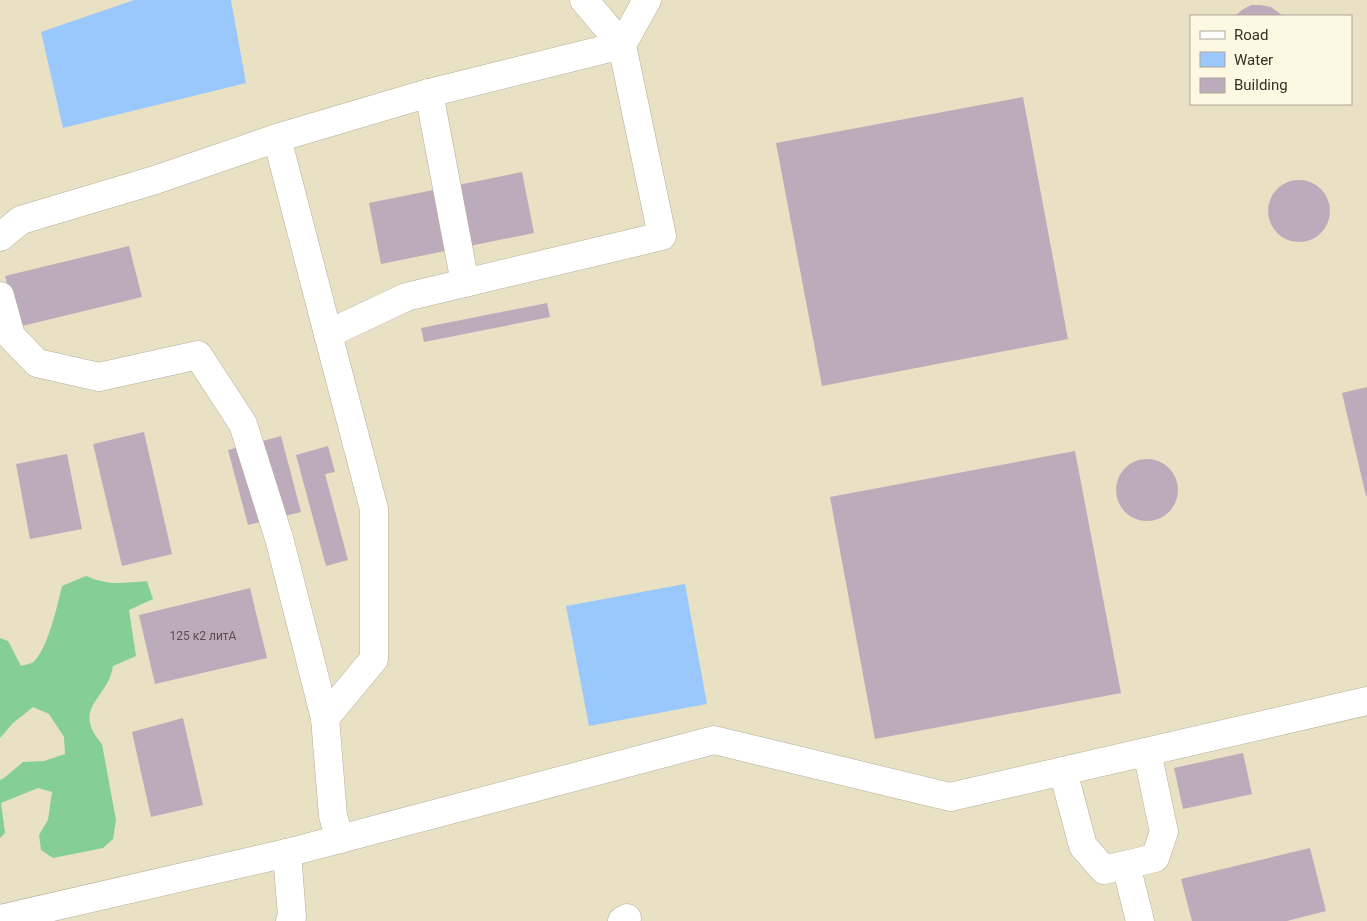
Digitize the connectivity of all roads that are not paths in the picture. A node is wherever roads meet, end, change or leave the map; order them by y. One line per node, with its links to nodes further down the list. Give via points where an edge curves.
1 (584, 0): 3 (lane)
2 (647, 0): 3 (lane)
3 (622, 46): 4 (lane); 7 (lane, via 662,236)
4 (429, 94): 5 (lane); 7 (lane)
5 (277, 138): 6 (lane, via 21,220); 9 (lane)
6 (0, 238)
7 (465, 283): 9 (lane, via 406,297)
8 (0, 296): 11 (lane, via 11,336 37,363 99,377 198,355 243,424 279,538)
9 (328, 334): 11 (lane, via 374,509 374,659)
10 (1367, 701): 12 (lane)
11 (325, 718): 14 (lane, via 333,816)
12 (1147, 752): 13 (lane); 16 (lane, via 1164,832 1155,858)
13 (1063, 771): 14 (lane, via 950,797 714,740); 16 (lane, via 1083,846 1104,870)
14 (340, 839): 15 (lane)
15 (287, 853): 17 (lane); 18 (lane)
16 (1126, 865): 19 (lane)
17 (0, 919)
18 (290, 921)
19 (1140, 921)

